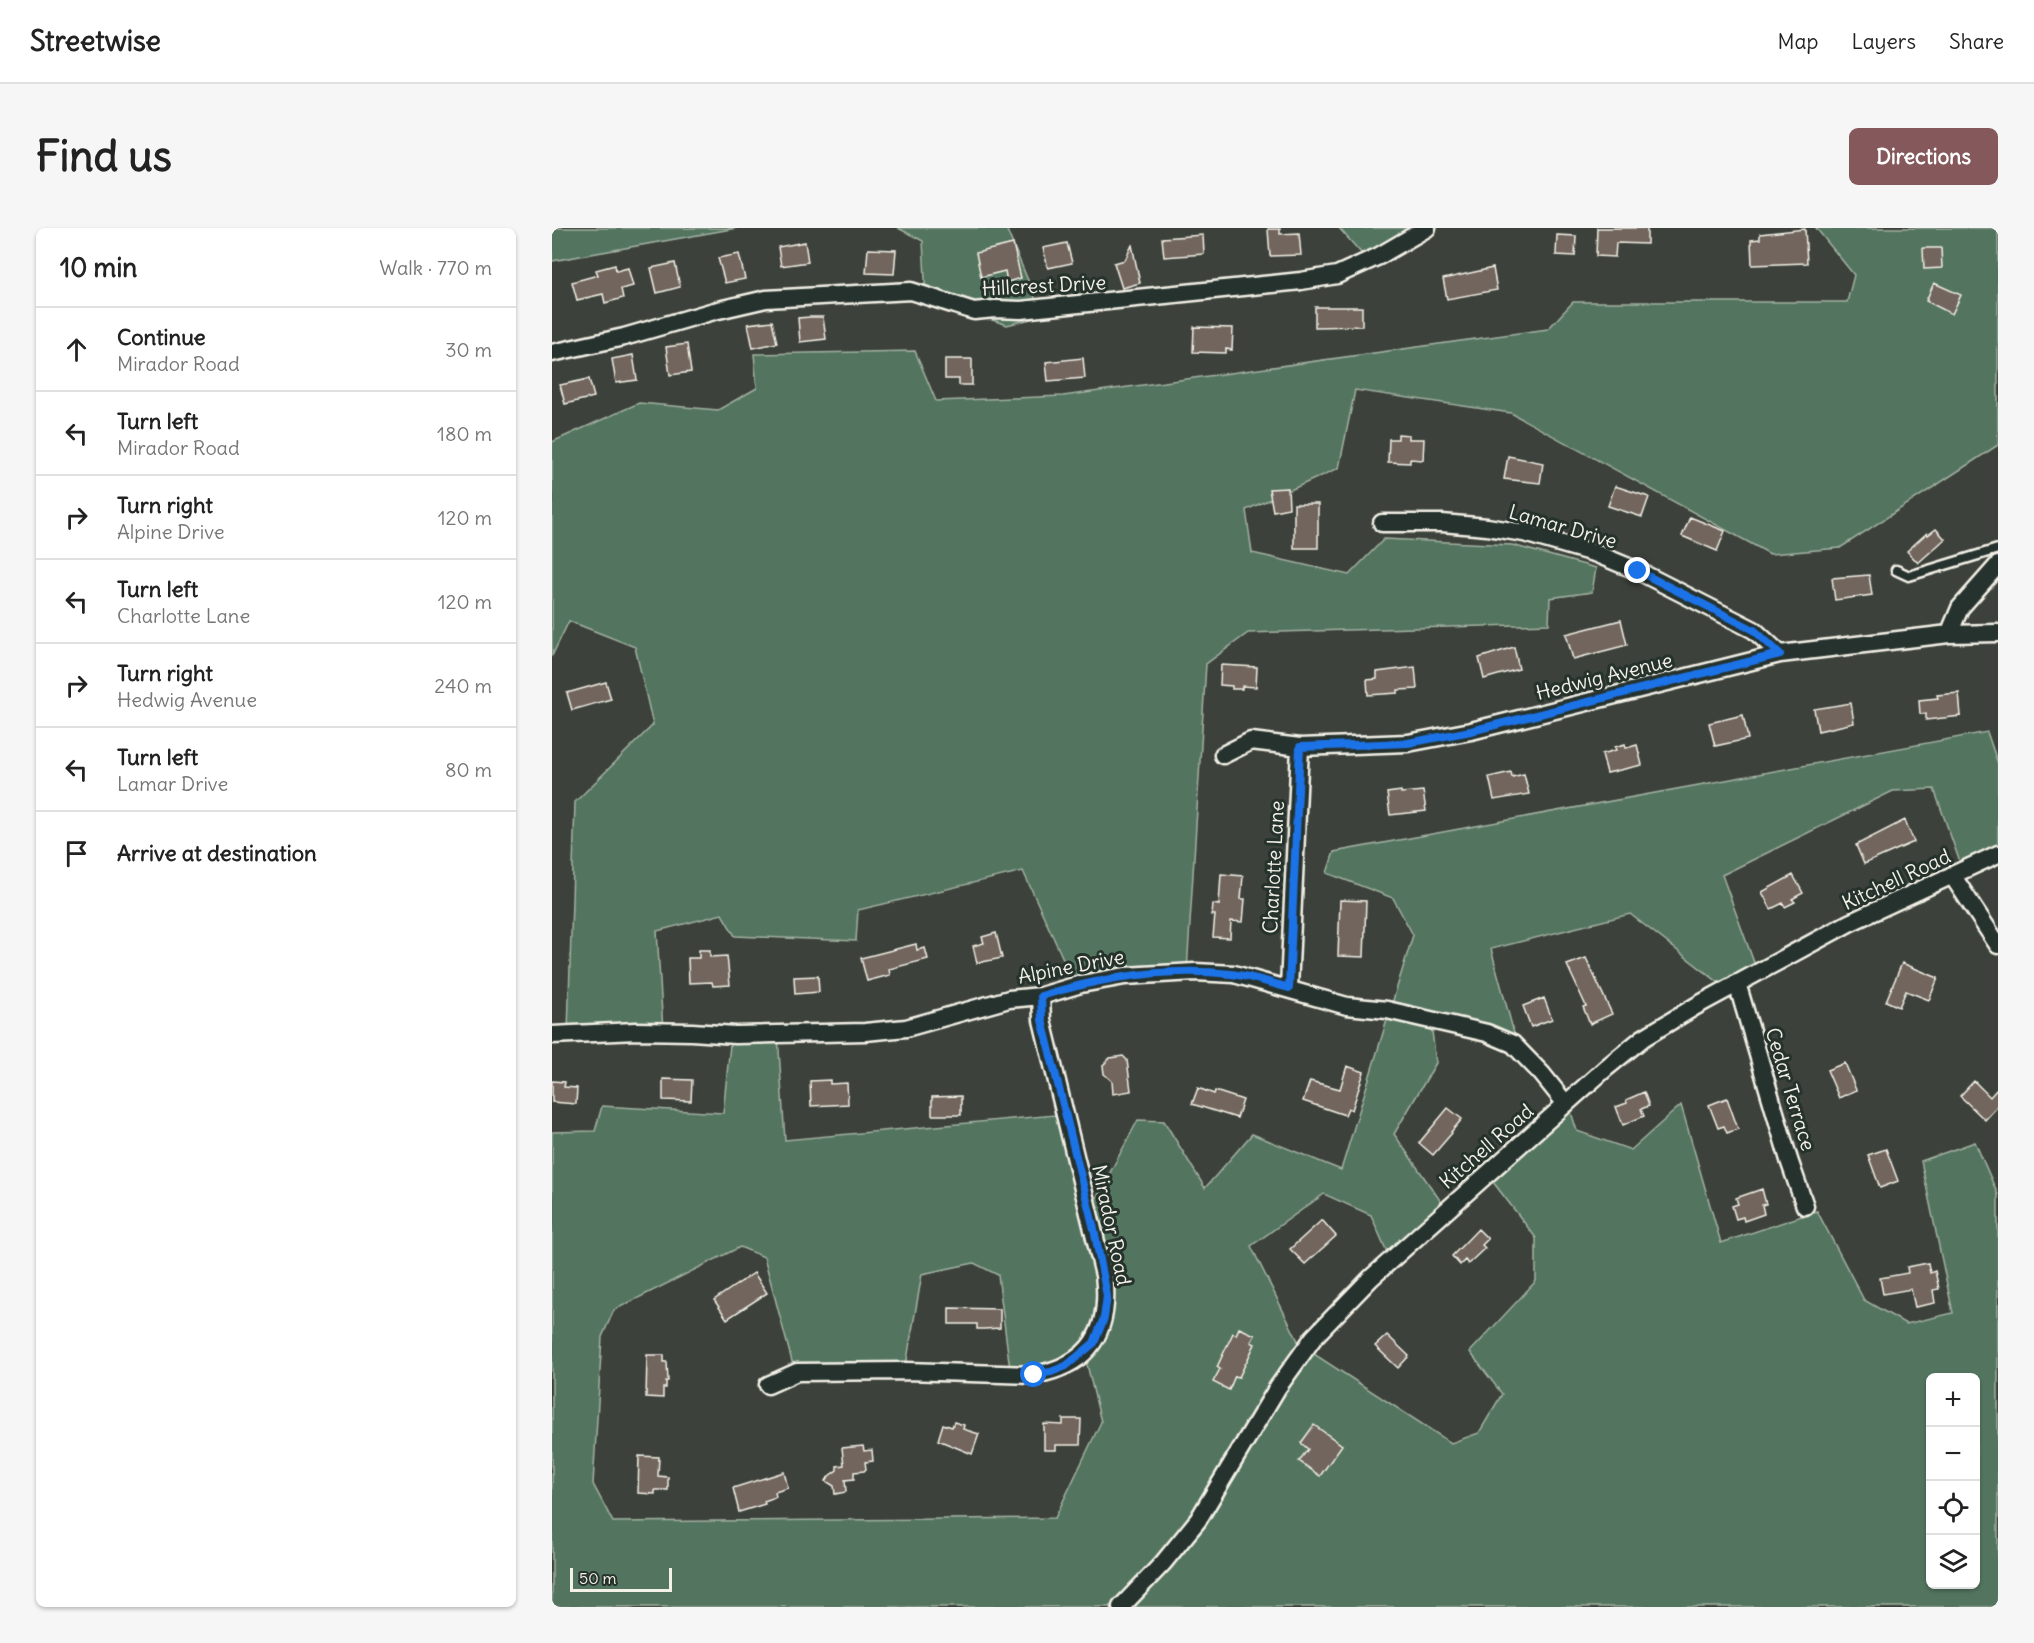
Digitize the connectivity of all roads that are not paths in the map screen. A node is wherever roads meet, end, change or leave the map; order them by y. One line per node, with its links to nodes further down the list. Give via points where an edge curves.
1 (1427, 228): 2 (street, Hillcrest Drive, via 1338,275 1301,281 1021,310 974,311 911,291 766,299)
2 (552, 352)
3 (1382, 523): 9 (street, Lamar Drive, via 1486,527 1597,554 1754,630)
4 (1998, 549): 6 (lane, via 1909,576)
5 (1998, 565): 8 (street, via 1960,608)
6 (1896, 570)
7 (1998, 633): 8 (street, Hedwig Avenue)
8 (1949, 634): 9 (street, Hedwig Avenue)
9 (1780, 654): 10 (street, Hedwig Avenue, via 1471,731 1408,743)
10 (1300, 747): 11 (street, Hedwig Avenue, via 1251,741); 16 (street, Charlotte Lane)
11 (1223, 755)
12 (1998, 854): 13 (street, Kitchell Road)
13 (1952, 874): 14 (street); 15 (street, Kitchell Road, via 1849,923)
14 (1998, 945)
15 (1737, 984): 19 (street, Kitchell Road, via 1643,1038); 20 (street, Cedar Terrace)
16 (1289, 988): 17 (street, Alpine Drive, via 1234,974 1195,972 1125,976); 19 (street, Alpine Drive, via 1347,1006 1387,1010 1487,1033 1514,1044)
17 (1041, 996): 18 (street, Alpine Drive, via 1009,999 906,1028 865,1032 735,1035 636,1031); 21 (street, Mirador Road, via 1042,1020 1104,1275 1104,1318 1094,1343 1066,1366 1034,1375 797,1372)
18 (552, 1035)
19 (1566, 1104): 22 (street, Kitchell Road, via 1371,1278 1321,1329 1278,1387 1198,1520)
20 (1806, 1206)
21 (768, 1385)
22 (1121, 1607)

